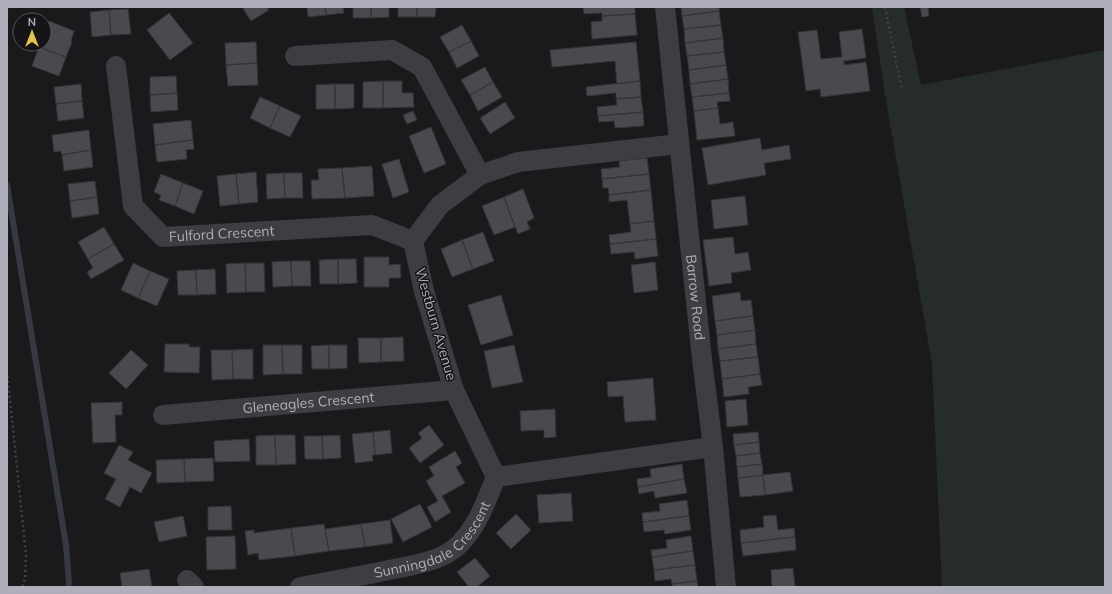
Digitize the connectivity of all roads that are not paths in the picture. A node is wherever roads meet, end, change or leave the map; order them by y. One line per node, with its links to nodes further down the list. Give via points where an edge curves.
1 (665, 7): 4 (street, Barrow Road)
2 (295, 56): 5 (street, via 392,50 422,68)
3 (116, 66): 6 (street, Fulford Crescent, via 133,206 163,236 372,225)
4 (679, 144): 5 (street, via 518,162); 9 (street, Barrow Road)
5 (480, 175): 6 (street, via 440,206)
6 (413, 241): 7 (street, Westburn Avenue, via 424,291)
7 (454, 390): 8 (street, Gleneagles Crescent); 10 (street, Westburn Avenue)
8 (163, 415)
9 (712, 447): 10 (street); 12 (street, Barrow Road)
10 (496, 477): 11 (street, Sunningdale Crescent, via 472,529 455,548 442,556 377,573)
11 (300, 587)
12 (726, 587)

